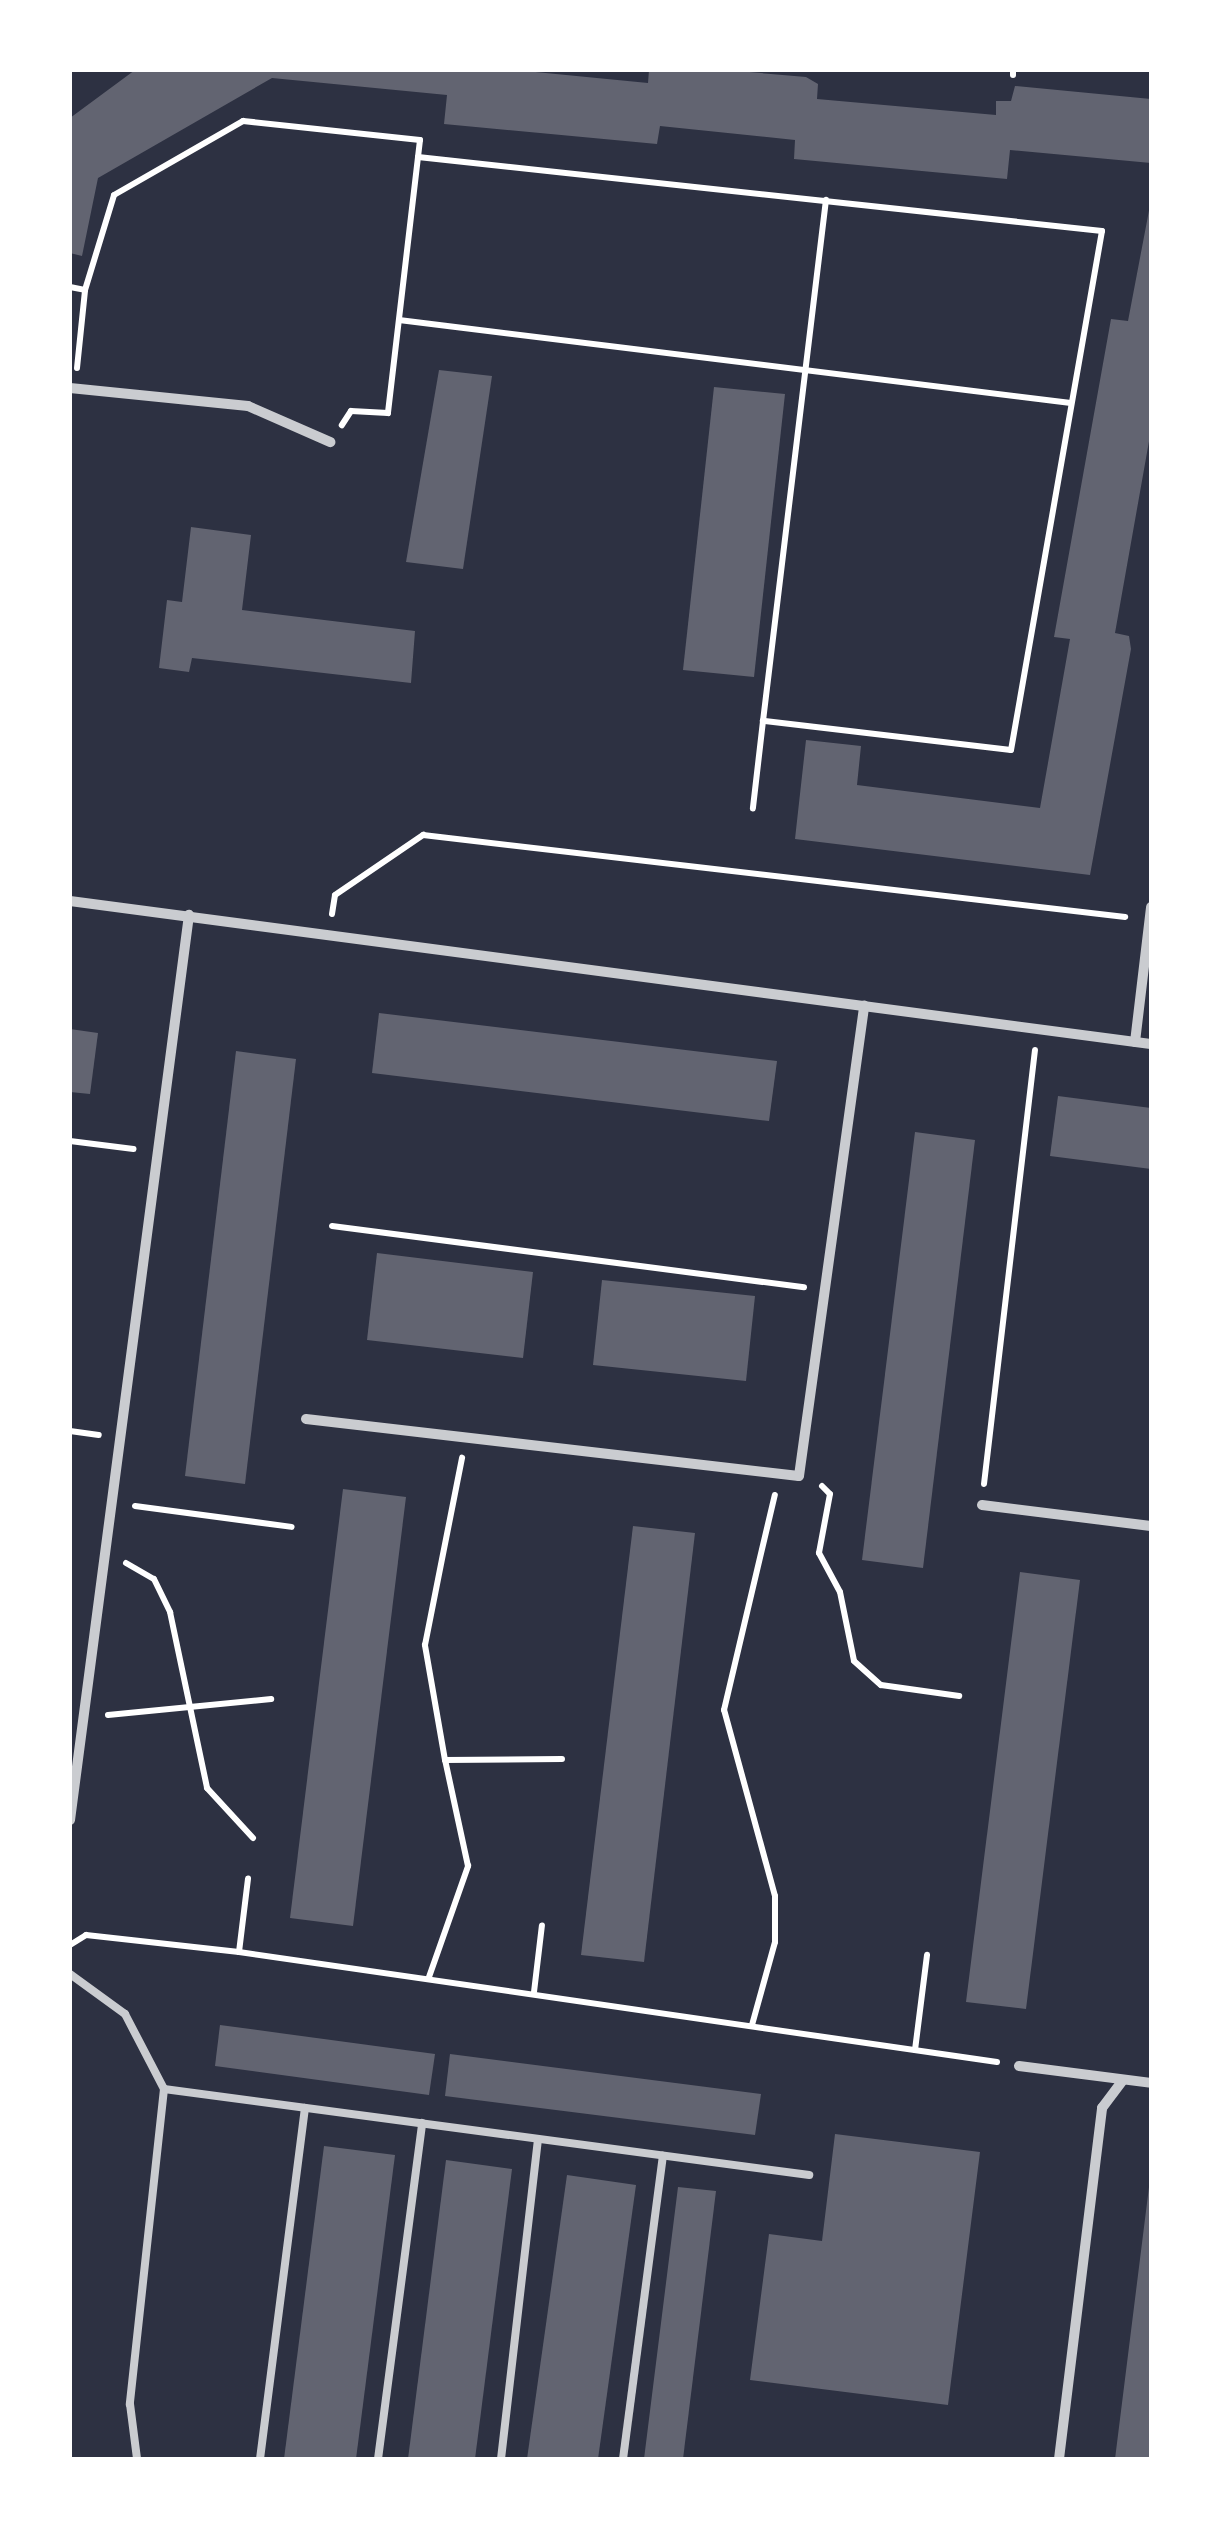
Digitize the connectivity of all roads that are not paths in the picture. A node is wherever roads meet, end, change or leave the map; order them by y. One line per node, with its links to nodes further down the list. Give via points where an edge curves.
1 (72, 388): 2 (street, via 248,406)
2 (330, 442)
3 (70, 901): 5 (street)
4 (1151, 907): 6 (street)
5 (189, 915): 7 (street); 13 (street)
6 (1149, 920): 8 (street)
7 (864, 1005): 8 (street); 10 (street, via 804,1469 777,1479)
8 (1134, 1042): 9 (street)
9 (1151, 1044)
10 (306, 1419)
11 (982, 1505): 12 (street)
12 (1151, 1526)
13 (70, 1820)
14 (70, 1974): 18 (lane, via 125,2014)
15 (1019, 2066): 16 (street)
16 (1122, 2081): 17 (street); 29 (street, via 1102,2108)
17 (1151, 2083)
18 (164, 2090): 19 (lane); 24 (lane, via 130,2404)
19 (305, 2108): 20 (lane); 25 (lane)
20 (422, 2124): 21 (lane); 26 (lane)
21 (538, 2139): 22 (lane); 27 (lane)
22 (663, 2156): 23 (lane); 28 (lane)
23 (808, 2175)
24 (138, 2459)
25 (260, 2459)
26 (378, 2459)
27 (500, 2459)
28 (623, 2459)
29 (1059, 2459)

